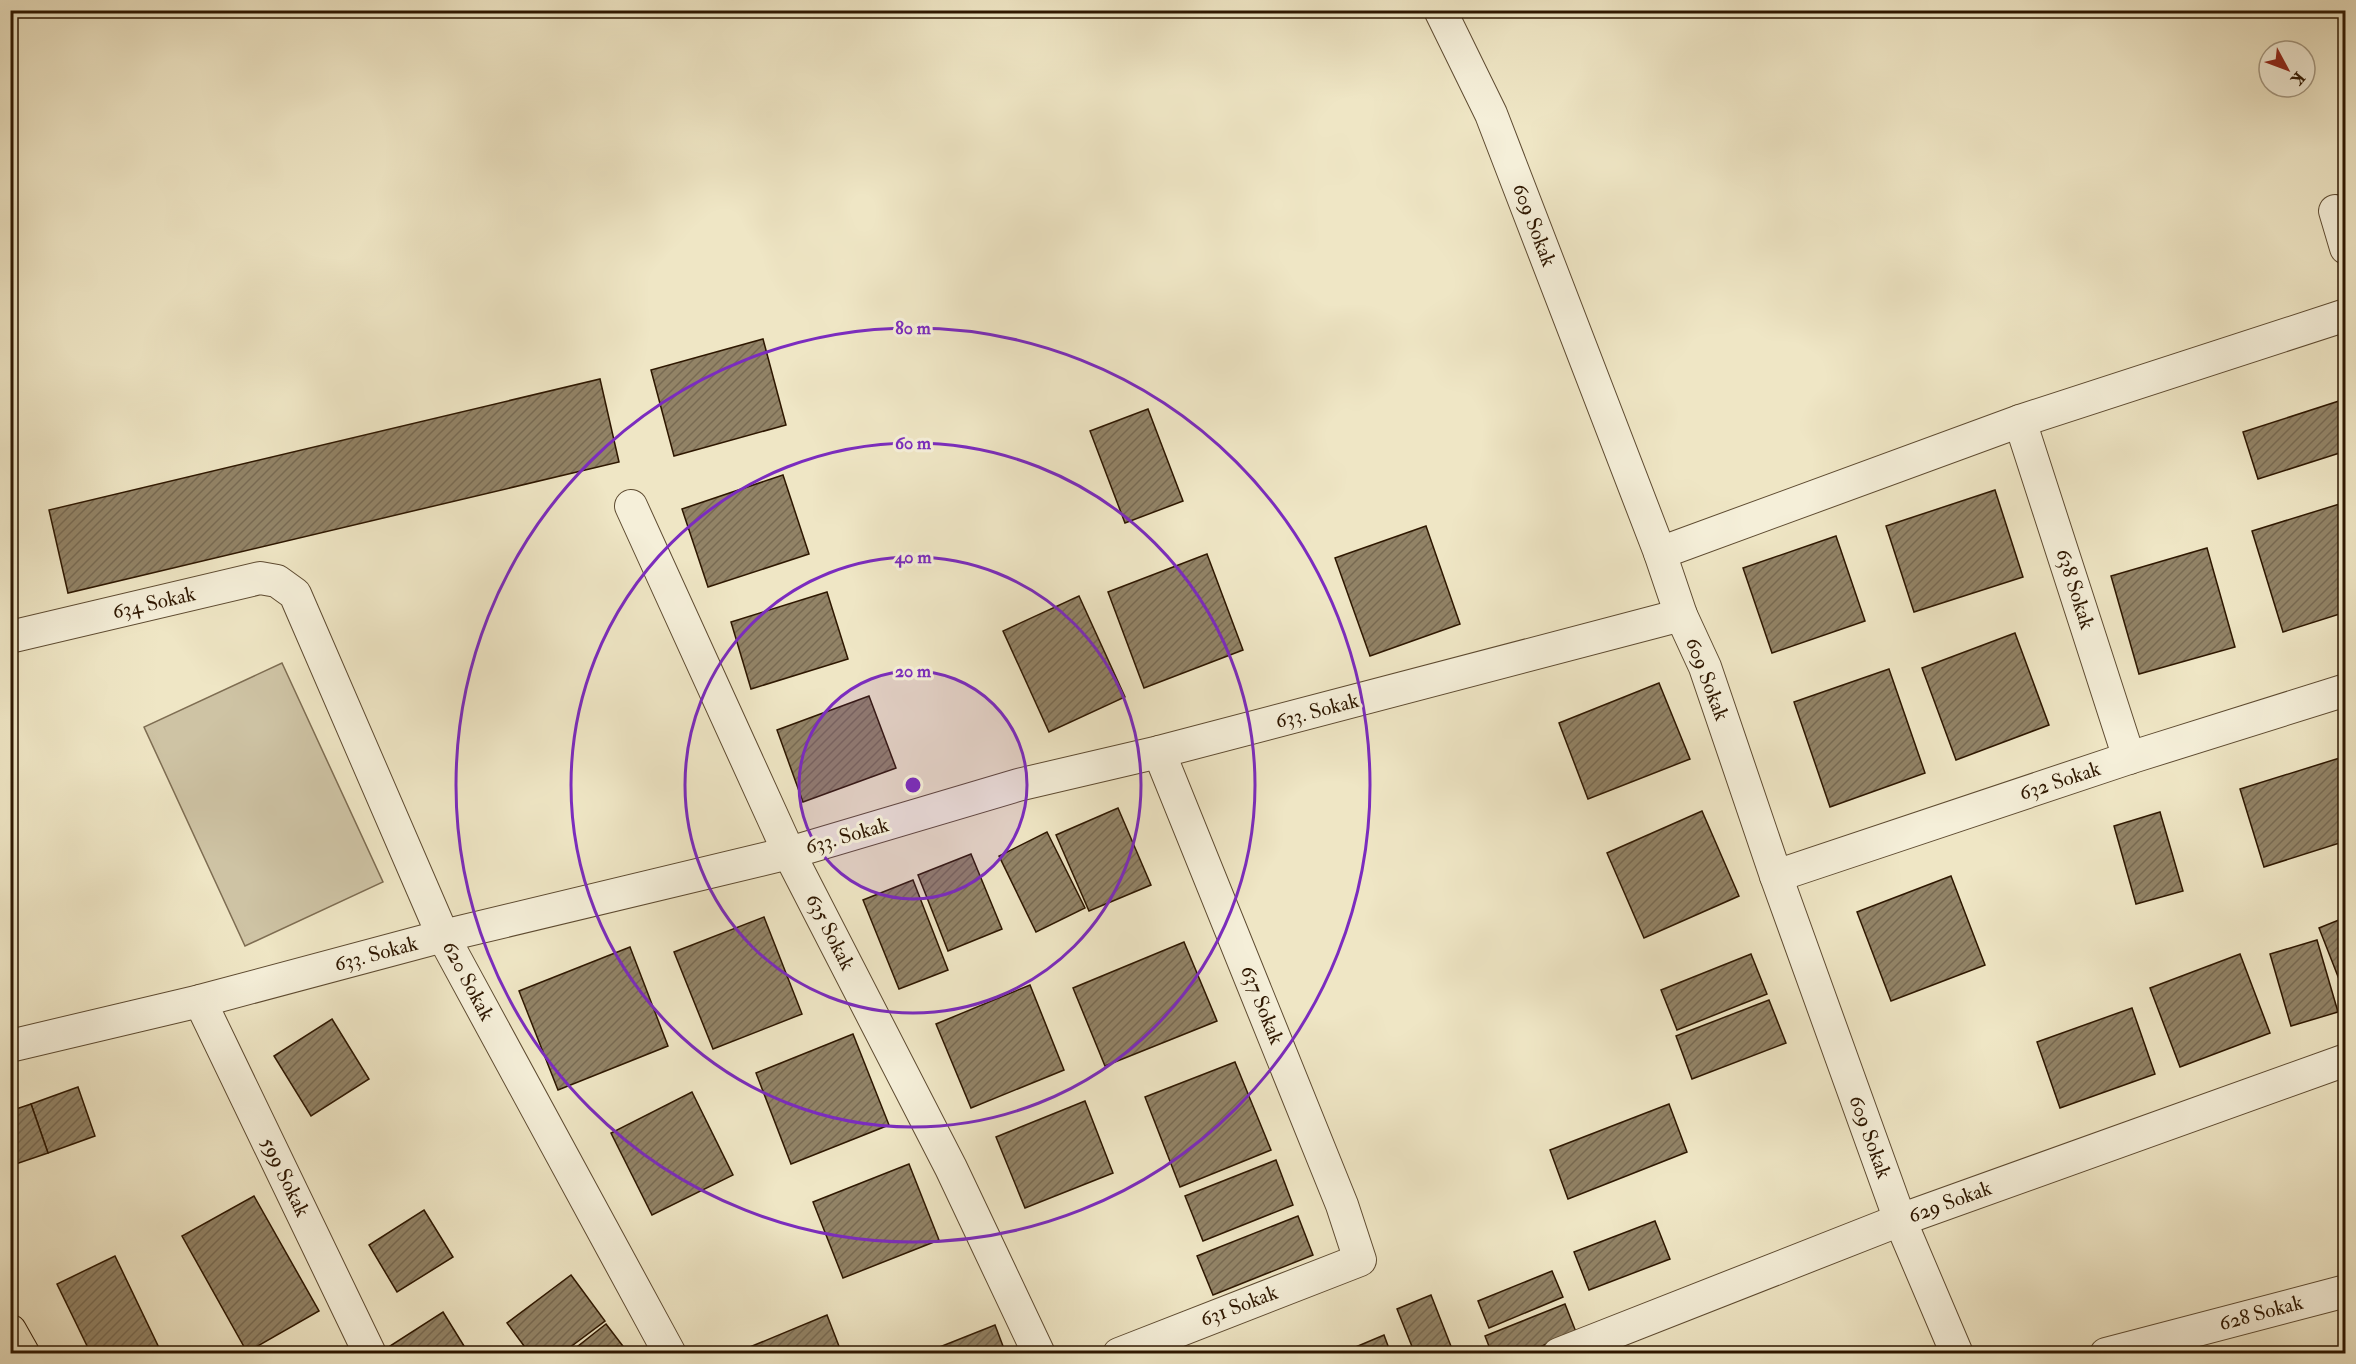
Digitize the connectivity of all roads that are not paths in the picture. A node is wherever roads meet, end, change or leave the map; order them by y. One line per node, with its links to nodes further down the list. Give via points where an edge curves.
1 (1440, 10): 7 (street, 609 Sokak, via 1491,114)
2 (2335, 211): 3 (street)
3 (2346, 248)
4 (2346, 315): 5 (street)
5 (2020, 420): 7 (street); 13 (street, 638 Sokak)
6 (631, 506): 14 (street, 635 Sokak)
7 (1660, 553): 9 (street, 609 Sokak)
8 (296, 594): 10 (street, 634 Sokak, via 277,581 260,578); 16 (street, 620 Sokak)
9 (1681, 615): 12 (street, 633. Sokak); 15 (street, 609 Sokak, via 1705,667)
10 (10, 637)
11 (2346, 690): 13 (street, 632 Sokak)
12 (1160, 752): 14 (street, 633. Sokak, via 1018,785); 21 (street, 637 Sokak, via 1338,1194)
13 (2129, 758): 15 (street, 632 Sokak)
14 (789, 853): 16 (street, 633. Sokak); 27 (street, 635 Sokak, via 951,1168)
15 (1776, 876): 20 (street, 609 Sokak)
16 (443, 936): 17 (street, 633. Sokak); 26 (street, 620 Sokak)
17 (200, 1001): 18 (street, 633. Sokak); 25 (street, 599 Sokak)
18 (10, 1046)
19 (2346, 1060): 20 (street, 629 Sokak)
20 (1900, 1220): 29 (street, 629 Sokak); 30 (street, 609 Sokak)
21 (1360, 1260): 28 (street, 631 Sokak)
22 (2346, 1291): 31 (street, 628 Sokak)
23 (10, 1331): 24 (highway)
24 (23, 1353)
25 (370, 1353)
26 (670, 1353)
27 (1039, 1353)
28 (1119, 1353)
29 (1559, 1353)
30 (1957, 1353)
31 (2106, 1353)

